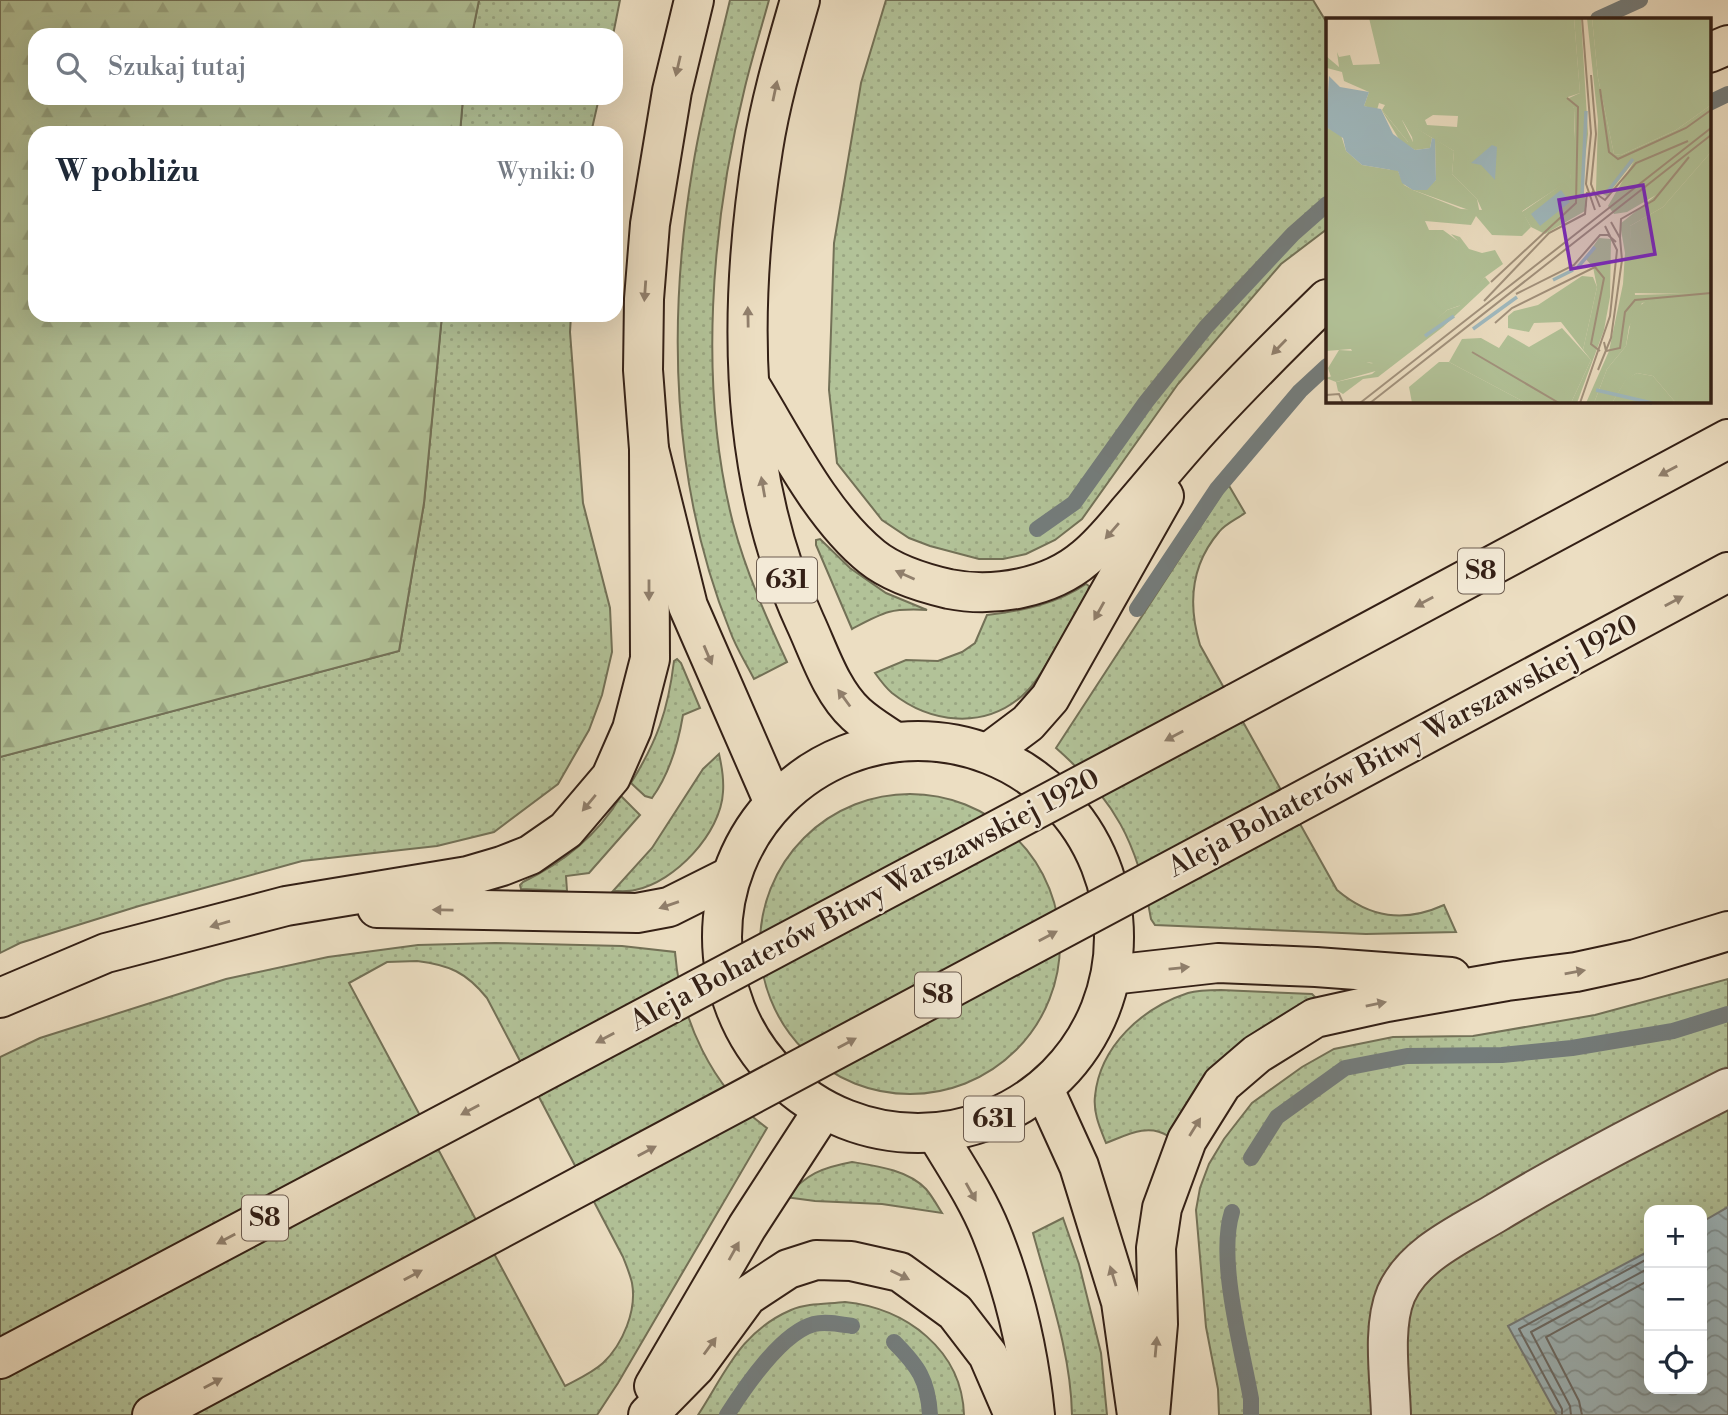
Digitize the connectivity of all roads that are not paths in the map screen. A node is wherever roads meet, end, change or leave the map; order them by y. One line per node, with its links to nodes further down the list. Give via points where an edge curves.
1 (694, 0): 9 (main road, one-way to 9, via 672,91 650,224 643,370)
2 (800, 0): 6 (main road, 631, one-way to 2, via 748,304 753,226 771,112)
3 (1728, 45): 4 (main road)
4 (1710, 52)
5 (1326, 300): 7 (main road, one-way to 7)
6 (750, 385): 7 (main road, one-way to 6, via 1084,559 1015,590 982,593 919,582 872,557 830,515); 11 (main road, 631, one-way to 6, via 855,713 833,683 799,608 768,516)
7 (1204, 424): 12 (main road, one-way to 12, via 1050,698 1028,723)
8 (1728, 439): 24 (main road, Aleja Bohaterów Bitwy Warszawskiej 1920 / S8, one-way to 24, bridge)
9 (649, 449): 13 (main road, one-way to 13, via 688,606); 15 (main road, one-way to 15, via 650,659 632,729 611,777 566,830 530,855 468,876)
10 (1728, 572): 25 (main road, Aleja Bohaterów Bitwy Warszawskiej 1920 / S8, one-way to 10, bridge)
11 (895, 742): 12 (main road, 631, via 942,742); 13 (main road, 631, via 829,763)
12 (988, 753): 17 (main road, 631, via 1037,780 1075,819 1102,867 1115,920)
13 (774, 803): 14 (main road, 631, via 748,837)
14 (731, 876): 15 (main road, one-way to 15, via 669,907 637,913); 22 (main road, 631, via 721,929 726,984 746,1035 780,1077)
15 (286, 906): 19 (main road, one-way to 19, via 106,953)
16 (1728, 931): 18 (main road, one-way to 16, via 1636,959)
17 (1111, 975): 18 (main road, one-way to 18, via 1218,963); 21 (main road, 631, via 1098,1018 1075,1056)
18 (1507, 981): 31 (main road, one-way to 18, via 1158,1324 1156,1248 1162,1208 1181,1151 1222,1084 1257,1054 1315,1018)
19 (0, 998)
20 (1728, 1088): 32 (lane, via 1544,1183 1419,1264 1396,1294 1391,1319)
21 (1045, 1089): 23 (main road, 631, via 993,1119); 30 (main road, 631, one-way to 21, via 1121,1302 1083,1178)
22 (823, 1111): 23 (main road, 631, via 878,1130); 26 (main road, one-way to 22, via 747,1227)
23 (936, 1133): 29 (main road, 631, one-way to 29, via 991,1232 1014,1305)
24 (0, 1359)
25 (152, 1415)
26 (637, 1415)
27 (648, 1415): 28 (main road, one-way to 28, via 695,1367 747,1296 788,1269 816,1260 851,1261 900,1272 955,1312 989,1355)
28 (1014, 1415)
29 (1035, 1415)
30 (1137, 1415)
31 (1150, 1415)
32 (1391, 1415)

